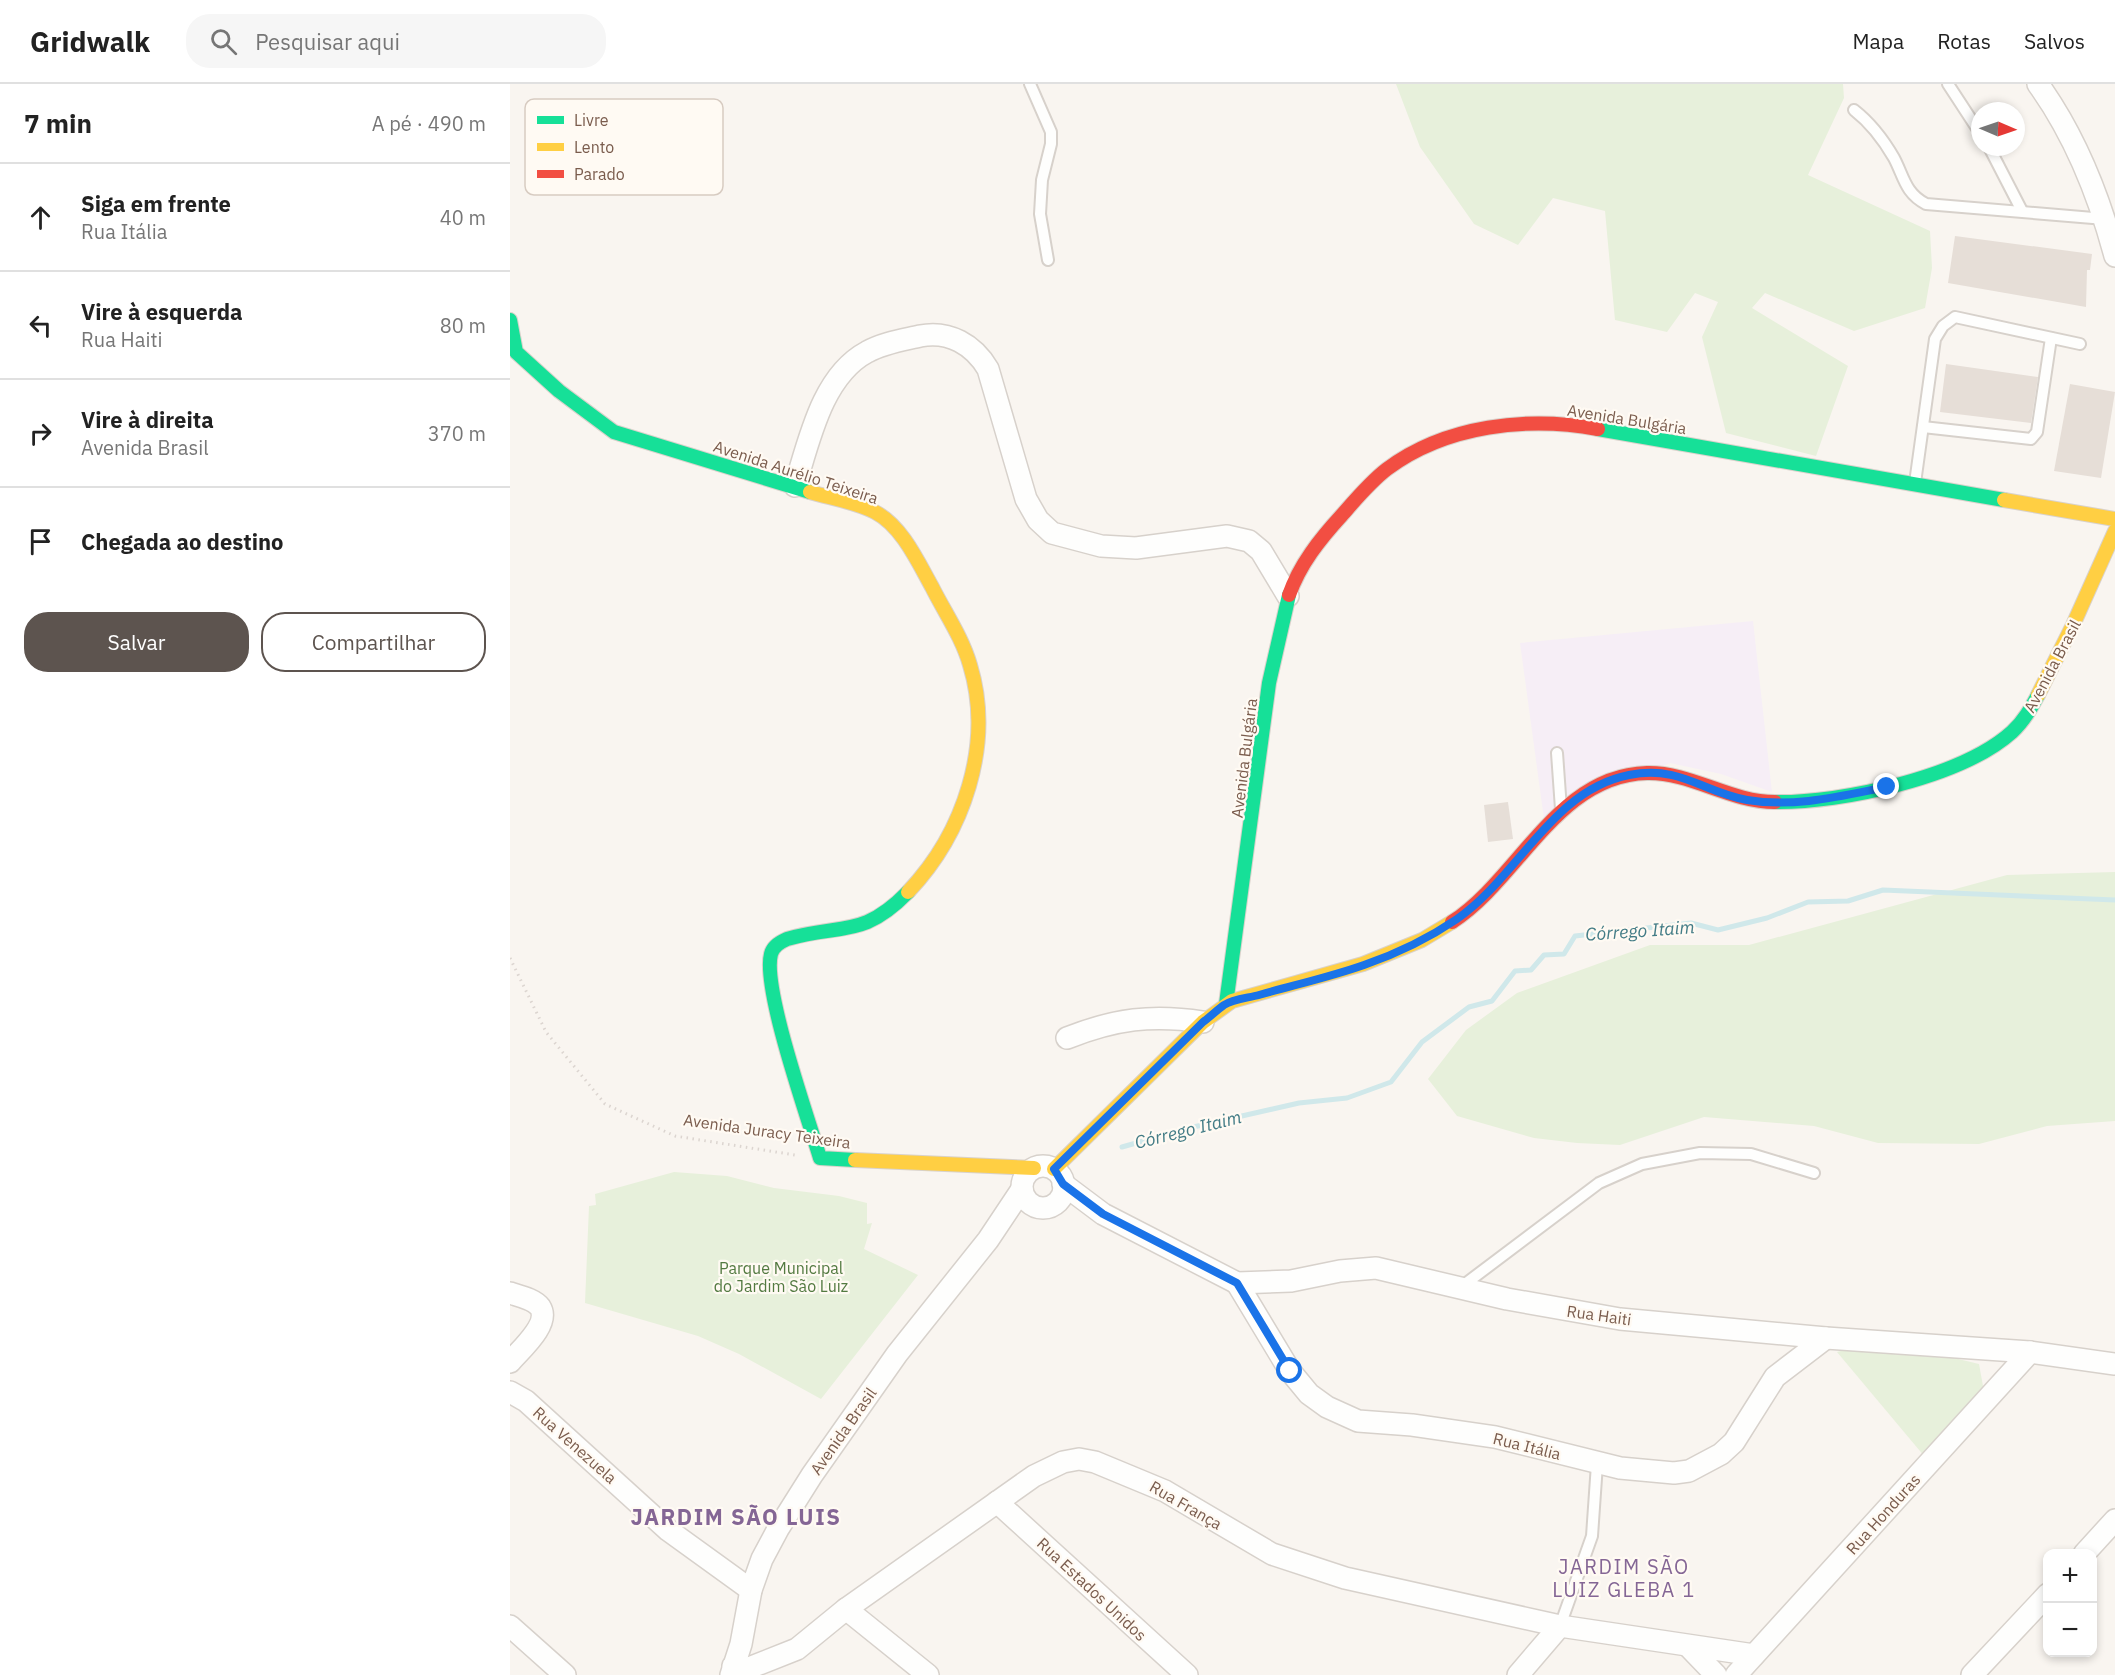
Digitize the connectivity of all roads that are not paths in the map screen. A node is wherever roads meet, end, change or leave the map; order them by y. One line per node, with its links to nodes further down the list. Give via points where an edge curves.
1 (1030, 84): 10 (lane, via 1050,132 1040,214)
2 (1948, 84): 5 (lane)
3 (2038, 84): 8 (street, via 2078,154)
4 (1854, 110): 7 (lane, via 1880,136 1912,197 1926,204)
5 (1971, 119)
6 (1994, 156): 7 (lane)
7 (2022, 211): 8 (lane)
8 (2105, 219): 9 (street)
9 (2115, 256)
10 (1048, 260)
11 (510, 320): 14 (street, Avenida Aurélio Teixeira)
12 (2051, 338): 13 (lane); 15 (lane, via 2037,432 2031,438); 15 (lane, via 1955,317 1935,339)
13 (2080, 344)
14 (513, 346): 17 (street, Avenida Aurélio Teixeira, via 567,397 614,432)
15 (1923, 427): 16 (lane)
16 (1914, 483): 18 (street, Avenida Bulgária); 20 (street, Avenida Bulgária, via 1577,425 1538,423 1476,429 1423,448 1394,465 1328,530)
17 (795, 486): 20 (street, via 817,417 852,361 893,343 943,335 968,344 980,354 988,369 1026,499 1038,520 1052,533 1101,546 1136,548 1227,536 1249,541 1261,551); 26 (street, Avenida Aurélio Teixeira, via 875,512 897,529 957,631 978,697 980,729 965,800 916,884 868,923 848,931 803,933 787,938 771,952 770,984)
18 (2115, 519)
19 (2115, 531): 22 (street, Avenida Brasil, via 2071,634 2027,714 2013,732 1993,747 1950,768 1887,787 1802,802 1744,799 1655,771 1603,783)
20 (1288, 596): 23 (street, Avenida Bulgária, via 1273,659)
21 (1557, 753): 22 (lane)
22 (1561, 813): 23 (street, Avenida Brasil, via 1493,889 1459,918 1427,937 1364,965)
23 (1226, 1004): 24 (street, Avenida Brasil)
24 (1203, 1022): 25 (street, via 1138,1017); 28 (street, Avenida Brasil)
25 (1067, 1038)
26 (820, 1158): 28 (street, Avenida Juracy Teixeira)
27 (1814, 1173): 34 (lane, via 1751,1154 1700,1153 1641,1164 1599,1183)
28 (1050, 1174): 29 (street, via 1026,1174); 30 (street, via 1062,1195 1055,1203); 31 (street, Rua Haiti)
29 (1022, 1189): 30 (street, via 1028,1202); 32 (street, Avenida Brasil)
30 (1041, 1207): 31 (street, Rua Haiti); 32 (street, Avenida Brasil)
31 (1103, 1214): 33 (street, Rua Haiti)
32 (988, 1240): 45 (street, Avenida Brasil, via 902,1347 812,1475 762,1559)
33 (1237, 1283): 34 (street, Rua Haiti, via 1291,1281 1376,1268); 41 (street, Rua Itália, via 1290,1371 1309,1394 1327,1407 1358,1421 1495,1437)
34 (1460, 1287): 36 (street, Rua Haiti, via 1620,1319)
35 (510, 1293): 38 (street, via 532,1300 542,1313 532,1337)
36 (1826, 1338): 37 (street, Rua Haiti); 41 (street, Rua Itália, via 1775,1377 1734,1442 1706,1464 1674,1473)
37 (2030, 1352): 39 (street, Rua Haiti); 51 (street, Rua Honduras)
38 (510, 1362)
39 (2115, 1364)
40 (510, 1392): 45 (street, Rua Venezuela, via 526,1401 668,1530)
41 (1597, 1464): 49 (lane, via 1592,1536)
42 (997, 1502): 47 (street, Rua França); 49 (street, Rua França, via 1034,1476 1063,1462 1095,1462 1165,1491 1272,1554 1345,1578); 55 (street, Rua Estados Unidos)
43 (2115, 1520): 44 (street)
44 (2089, 1549)
45 (751, 1590): 52 (street, Avenida Brasil)
46 (2043, 1599): 59 (street)
47 (846, 1609): 52 (street, Rua França, via 797,1650); 54 (street)
48 (510, 1626): 53 (street)
49 (1560, 1626): 50 (street, Rua França); 56 (street)
50 (1689, 1647): 51 (street, Rua França); 57 (street)
51 (1754, 1655): 58 (street, Rua Honduras)
52 (740, 1671)
53 (565, 1675)
54 (927, 1675)
55 (1187, 1675)
56 (1518, 1675)
57 (1716, 1675)
58 (1736, 1675)
59 (1972, 1675)

